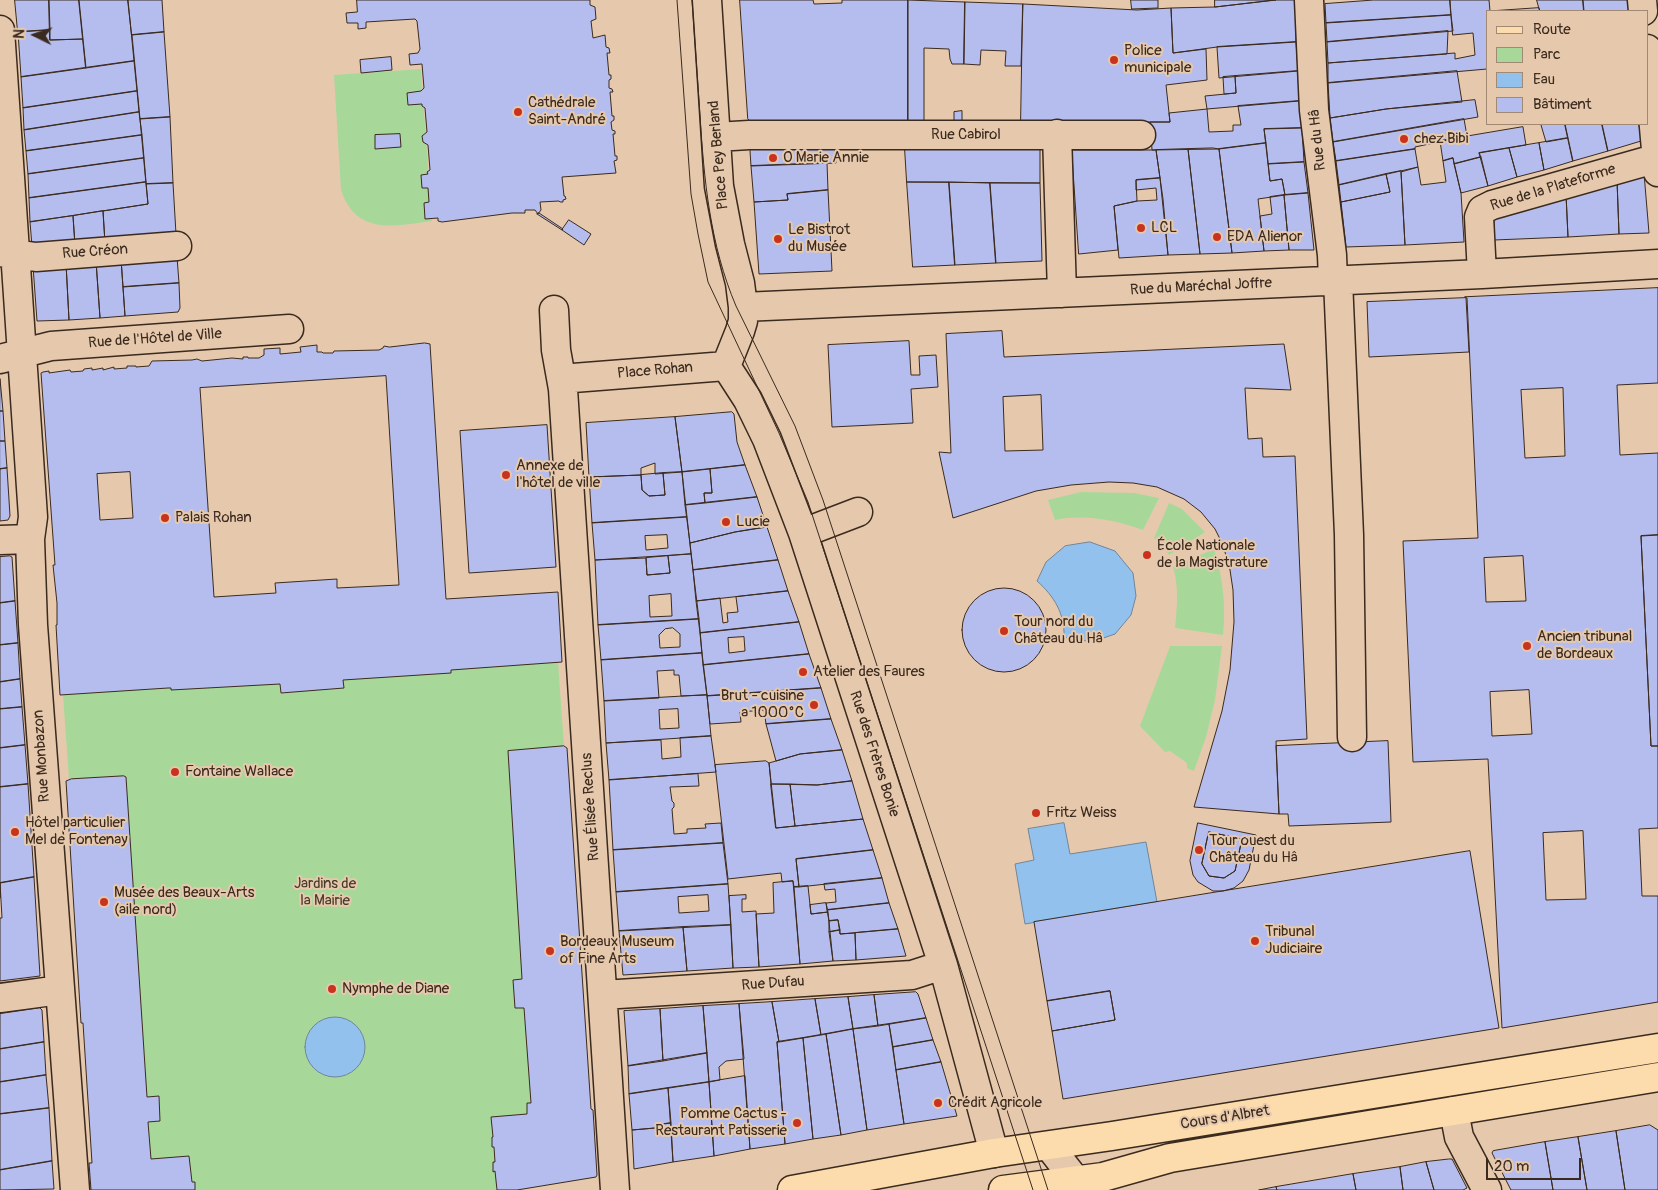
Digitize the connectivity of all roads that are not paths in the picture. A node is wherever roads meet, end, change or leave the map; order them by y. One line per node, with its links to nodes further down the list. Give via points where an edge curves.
1 (707, 0): 7 (street, Place Pey Berland)
2 (1309, 0): 13 (street, Rue du Hâ, via 1314,110)
3 (0, 30): 10 (street, Rue Monbazon)
4 (1648, 59): 8 (street)
5 (1056, 134): 6 (street, Rue Cabirol); 7 (street, Rue Cabirol); 14 (street)
6 (1141, 135)
7 (716, 137): 15 (street, Place Pey Berland, via 719,186)
8 (1658, 163): 12 (street, Rue de la Plateforme, via 1482,210 1479,217)
9 (176, 246): 10 (street, Rue Créon, via 36,256)
10 (7, 253): 18 (street, Rue Monbazon)
11 (1658, 264): 12 (street, Rue du Maréchal Joffre)
12 (1482, 274): 13 (street, Rue du Maréchal Joffre)
13 (1336, 280): 14 (street, Rue du Maréchal Joffre); 25 (street, Rue du Hâ, via 1349,526)
14 (1062, 294): 15 (street, Rue du Maréchal Joffre)
15 (743, 308): 19 (street, via 743,321)
16 (554, 310): 20 (street, via 556,350)
17 (289, 329): 18 (street, Rue de l'Hôtel de Ville, via 51,346)
18 (11, 356): 23 (street, Rue Monbazon, via 33,517)
19 (726, 366): 20 (street, Place Rohan, via 573,378 565,383); 22 (street, Rue des Frères Bonie, via 767,438)
20 (563, 389): 28 (street, Rue Élisée Reclus)
21 (858, 512): 22 (street)
22 (802, 533): 26 (street, Rue des Frères Bonie)
23 (30, 539): 24 (street); 27 (street, Rue Monbazon, via 32,625)
24 (0, 540)
25 (1352, 737)
26 (942, 965): 28 (street, Rue Dufau, via 912,975); 34 (street, Rue des Frères Bonie)
27 (60, 990): 29 (street); 37 (street, Rue Monbazon)
28 (603, 995): 38 (street, Rue Élisée Reclus)
29 (0, 998)
30 (1658, 1048): 33 (main road, Cours d'Albret)
31 (1658, 1077): 32 (main road, Cours d'Albret)
32 (1454, 1111): 35 (main road, Cours d'Albret); 42 (street, via 1459,1137)
33 (1048, 1146): 34 (main road, Cours d'Albret); 36 (street)
34 (994, 1153): 39 (main road, Cours d'Albret); 40 (main road)
35 (1170, 1158): 36 (main road, Cours d'Albret); 41 (main road, via 1145,1173)
36 (1078, 1186): 40 (main road, Cours d'Albret)
37 (74, 1190)
38 (615, 1190)
39 (792, 1190)
40 (1004, 1190)
41 (1129, 1190)
42 (1487, 1190)

